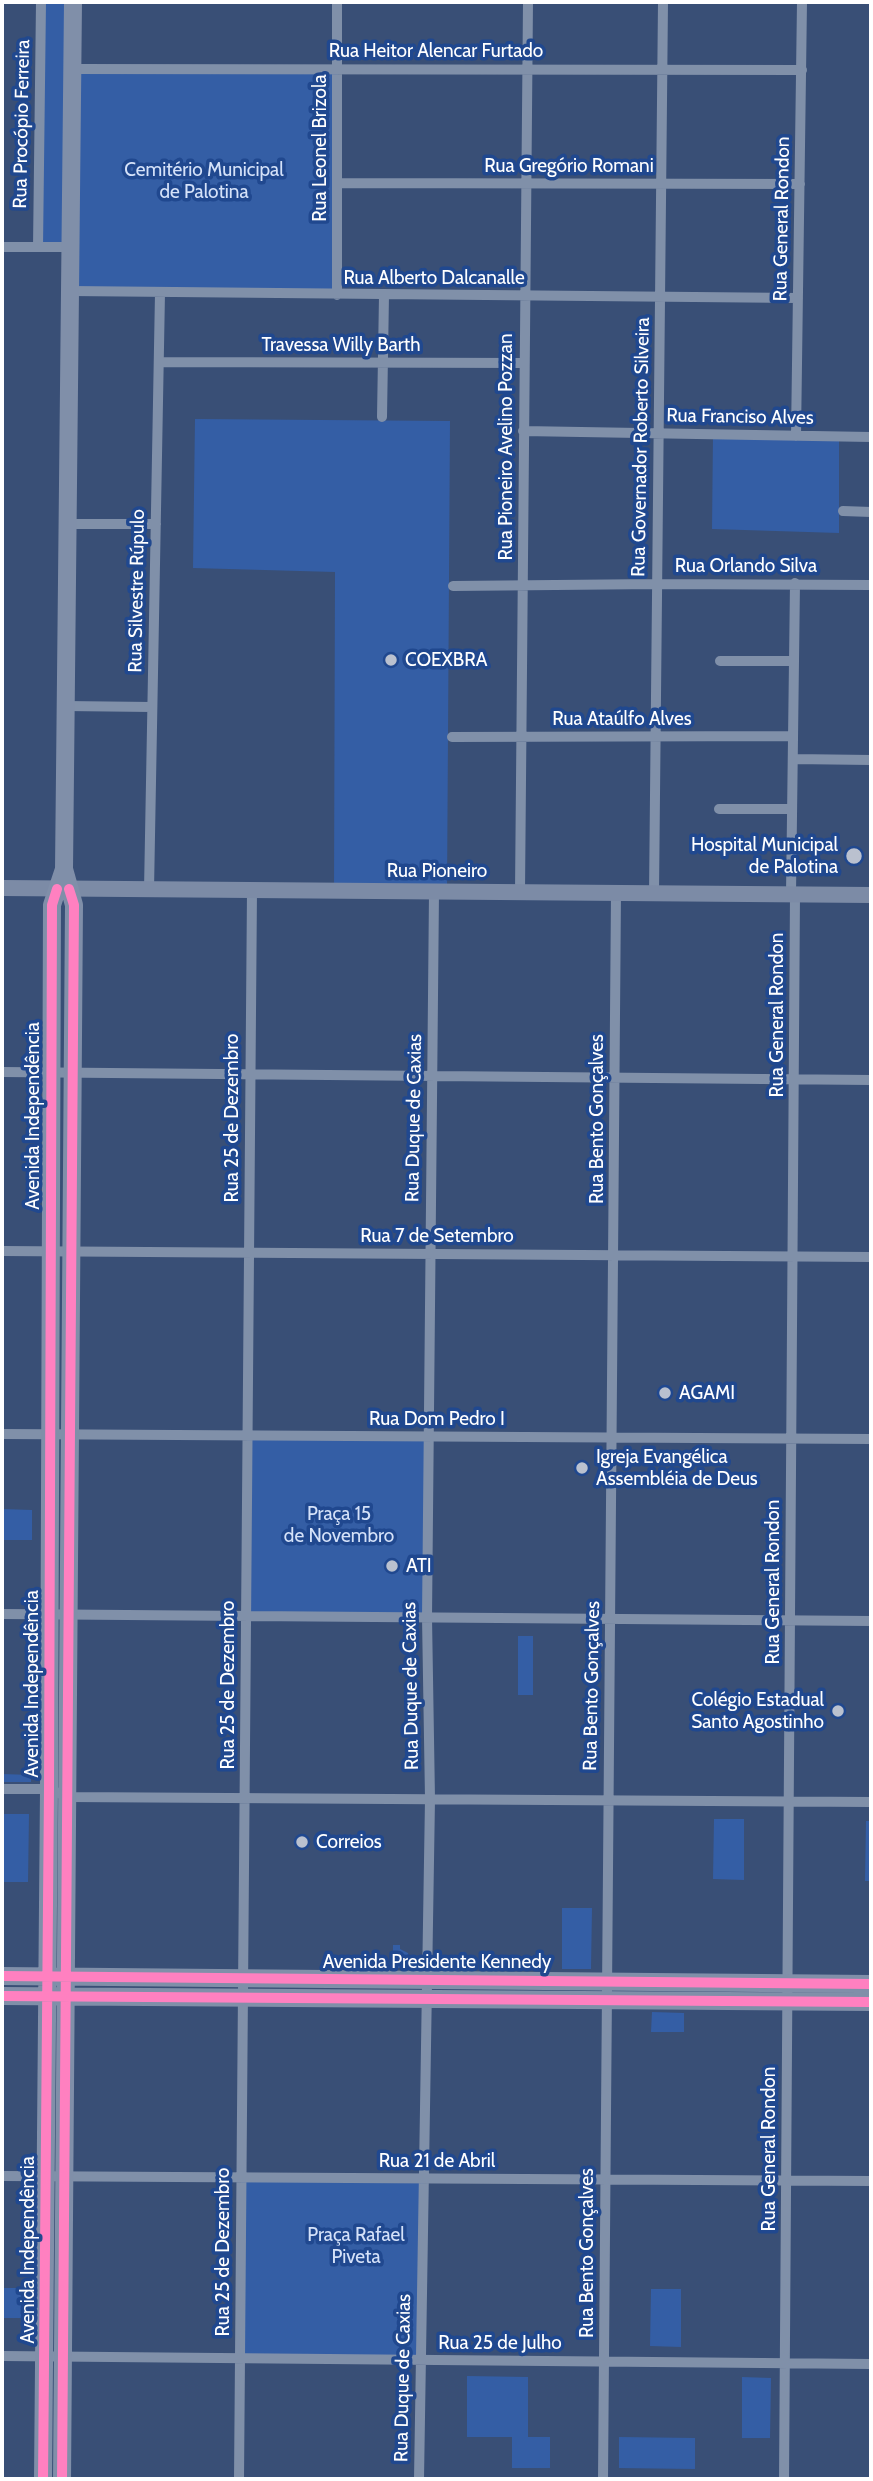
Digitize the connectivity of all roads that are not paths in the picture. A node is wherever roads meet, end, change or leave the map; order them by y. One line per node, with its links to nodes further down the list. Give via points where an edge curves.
1 (41, 2): 17 (street, Rua Procópio Ferreira)
2 (73, 2): 8 (main road)
3 (337, 2): 7 (street, Rua Leonel Brizola)
4 (528, 2): 9 (street, Rua Pioneiro Avelino Pozzan)
5 (663, 2): 10 (street, Rua Governador Roberto Silveira)
6 (802, 2): 11 (street, Rua General Rondon)
7 (338, 68): 8 (street, Rua Heitor Alencar Furtado); 9 (street, Rua Heitor Alencar Furtado); 12 (street, Rua Leonel Brizola)
8 (71, 69): 18 (main road)
9 (527, 69): 10 (street, Rua Heitor Alencar Furtado); 13 (street, Rua Pioneiro Avelino Pozzan)
10 (662, 70): 11 (street, Rua Heitor Alencar Furtado); 14 (street, Rua Governador Roberto Silveira)
11 (802, 71): 15 (street, Rua General Rondon)
12 (338, 183): 13 (street, Rua Gregório Romani); 21 (street, Rua Leonel Brizola)
13 (526, 183): 14 (street, Rua Gregório Romani); 23 (street, Rua Pioneiro Avelino Pozzan)
14 (661, 184): 15 (street, Rua Gregório Romani); 24 (street, Rua Governador Roberto Silveira)
15 (800, 184): 25 (street, Rua General Rondon)
16 (2, 247): 17 (street)
17 (38, 247): 18 (street)
18 (70, 247): 19 (main road)
19 (70, 291): 20 (street, Rua Alberto Dalcanalle); 36 (main road)
20 (160, 293): 21 (street, Rua Alberto Dalcanalle); 26 (street, Rua Silvestre Rúpulo)
21 (337, 295): 22 (street, Rua Alberto Dalcanalle)
22 (384, 295): 23 (street, Rua Alberto Dalcanalle); 27 (street)
23 (525, 296): 24 (street, Rua Alberto Dalcanalle); 28 (street, Rua Pioneiro Avelino Pozzan)
24 (660, 297): 25 (street, Rua Alberto Dalcanalle); 31 (street, Rua Governador Roberto Silveira)
25 (799, 299): 32 (street, Rua General Rondon)
26 (159, 362): 27 (street, Travessa Willy Barth); 37 (street, Rua Silvestre Rúpulo)
27 (383, 362): 28 (street, Travessa Willy Barth); 29 (street)
28 (524, 363): 30 (street, Rua Pioneiro Avelino Pozzan)
29 (382, 417)
30 (523, 431): 31 (street, Rua Franciso Alves); 40 (street, Rua Pioneiro Avelino Pozzan)
31 (659, 433): 32 (street, Rua Franciso Alves); 39 (street, Rua Governador Roberto Silveira)
32 (796, 436): 33 (street, Rua Franciso Alves)
33 (871, 437)
34 (844, 511): 35 (street)
35 (871, 512)
36 (68, 524): 37 (street); 45 (main road)
37 (156, 524): 46 (street, Rua Silvestre Rúpulo)
38 (795, 583): 39 (street, Rua Orlando Silva); 41 (street, Rua Orlando Silva); 44 (street, Rua General Rondon)
39 (657, 584): 40 (street, Rua Orlando Silva); 50 (street, Rua Governador Roberto Silveira)
40 (523, 585): 42 (street, Rua Orlando Silva); 49 (street, Rua Pioneiro Avelino Pozzan)
41 (871, 585)
42 (453, 586)
43 (720, 661): 44 (street)
44 (794, 661): 47 (street, Rua General Rondon)
45 (65, 706): 46 (street); 56 (main road)
46 (152, 707): 57 (street, Rua Silvestre Rúpulo)
47 (793, 736): 50 (street, Rua Ataúlfo Alves); 51 (street, Rua General Rondon)
48 (452, 737): 49 (street, Rua Ataúlfo Alves)
49 (523, 737): 50 (street, Rua Ataúlfo Alves); 60 (street, Rua Pioneiro Avelino Pozzan)
50 (656, 737): 62 (street, Rua Governador Roberto Silveira)
51 (793, 760): 52 (street); 54 (street, Rua General Rondon)
52 (871, 760)
53 (719, 809): 54 (street)
54 (792, 809): 63 (street, Rua General Rondon)
55 (2, 888): 56 (street, Rua Pioneiro)
56 (63, 889): 57 (street, Rua Pioneiro); 66 (main road, Avenida Independência, via 52,905); 67 (main road, Avenida Independência, via 74,905)
57 (149, 890): 58 (street, Rua Pioneiro)
58 (252, 890): 59 (street, Rua Pioneiro); 68 (street, Rua 25 de Dezembro)
59 (434, 892): 60 (street, Rua Pioneiro); 69 (street, Rua Duque de Caxias)
60 (520, 892): 61 (street, Rua Pioneiro)
61 (616, 893): 62 (street, Rua Pioneiro); 70 (street, Rua Bento Gonçalves)
62 (654, 893): 63 (street, Rua Pioneiro)
63 (793, 894): 64 (street, Rua Pioneiro); 71 (street, Rua General Rondon)
64 (871, 895)
65 (2, 1072): 66 (street)
66 (51, 1072): 67 (street); 74 (main road, Avenida Independência)
67 (73, 1073): 68 (street); 75 (main road, Avenida Independência)
68 (250, 1074): 69 (street); 76 (street, Rua 25 de Dezembro)
69 (432, 1076): 70 (street); 77 (street, Rua Duque de Caxias)
70 (614, 1078): 71 (street); 78 (street, Rua Bento Gonçalves)
71 (794, 1080): 72 (street); 79 (street, Rua General Rondon)
72 (871, 1080)
73 (2, 1251): 74 (street, Rua 7 de Setembro)
74 (50, 1251): 75 (street, Rua 7 de Setembro); 82 (main road, Avenida Independência)
75 (72, 1251): 76 (street, Rua 7 de Setembro); 83 (main road, Avenida Independência)
76 (249, 1252): 77 (street, Rua 7 de Setembro); 84 (street, Rua 25 de Dezembro)
77 (431, 1254): 78 (street, Rua 7 de Setembro); 85 (street, Rua Duque de Caxias)
78 (613, 1255): 79 (street, Rua 7 de Setembro); 86 (street, Rua Bento Gonçalves)
79 (793, 1256): 80 (street, Rua 7 de Setembro); 88 (street, Rua General Rondon)
80 (871, 1257)
81 (2, 1434): 82 (street, Rua Dom Pedro I)
82 (50, 1434): 83 (street, Rua Dom Pedro I); 90 (main road, Avenida Independência)
83 (71, 1434): 84 (street, Rua Dom Pedro I); 91 (main road, Avenida Independência)
84 (247, 1435): 85 (street, Rua Dom Pedro I); 92 (street, Rua 25 de Dezembro)
85 (429, 1437): 86 (street, Rua Dom Pedro I); 93 (street, Rua Duque de Caxias)
86 (611, 1438): 88 (street, Rua Dom Pedro I); 94 (street, Rua Bento Gonçalves)
87 (871, 1439): 88 (street, Rua Dom Pedro I)
88 (791, 1440): 95 (street, Rua General Rondon)
89 (2, 1614): 90 (street)
90 (50, 1615): 91 (street); 98 (main road, Avenida Independência)
91 (69, 1615): 92 (street); 99 (main road, Avenida Independência)
92 (246, 1616): 93 (street); 100 (street, Rua 25 de Dezembro)
93 (427, 1617): 94 (street); 101 (street, Rua Duque de Caxias)
94 (610, 1619): 95 (street); 102 (street, Rua Bento Gonçalves)
95 (790, 1620): 96 (street); 103 (street, Rua General Rondon)
96 (871, 1621)
97 (2, 1789): 98 (street)
98 (49, 1789): 99 (street); 105 (main road, Avenida Independência)
99 (68, 1797): 100 (street); 106 (main road, Avenida Independência)
100 (244, 1797): 101 (street); 111 (street, Rua 25 de Dezembro)
101 (430, 1799): 102 (street); 112 (street, Rua Duque de Caxias)
102 (608, 1801): 103 (street); 113 (street, Rua Bento Gonçalves)
103 (789, 1802): 104 (street); 114 (street, Rua General Rondon)
104 (871, 1802)
105 (48, 1891): 106 (main road); 108 (main road, Avenida Independência)
106 (68, 1891): 109 (main road, Avenida Independência)
107 (2, 1976): 108 (main road, Avenida Presidente Kennedy)
108 (48, 1977): 109 (main road, Avenida Presidente Kennedy); 117 (main road, Avenida Independência)
109 (67, 1977): 110 (main road, Avenida Presidente Kennedy); 118 (main road, Avenida Independência)
110 (151, 1978): 111 (main road, Avenida Presidente Kennedy); 119 (main road)
111 (243, 1978): 112 (main road, Avenida Presidente Kennedy); 120 (street, Rua 25 de Dezembro)
112 (427, 1980): 113 (main road, Avenida Presidente Kennedy); 121 (street, Rua Duque de Caxias)
113 (607, 1981): 114 (main road, Avenida Presidente Kennedy); 122 (street, Rua Bento Gonçalves)
114 (787, 1982): 115 (main road, Avenida Presidente Kennedy); 123 (street, Rua General Rondon)
115 (871, 1984)
116 (2, 1996): 117 (main road, Avenida Presidente Kennedy)
117 (47, 1996): 118 (main road, Avenida Presidente Kennedy); 125 (main road, Avenida Independência)
118 (67, 1997): 119 (main road, Avenida Presidente Kennedy); 126 (main road, Avenida Independência)
119 (151, 1997): 120 (main road, Avenida Presidente Kennedy)
120 (243, 1997): 121 (main road, Avenida Presidente Kennedy); 130 (street, Rua 25 de Dezembro)
121 (427, 1999): 122 (main road, Avenida Presidente Kennedy); 131 (street, Rua Duque de Caxias)
122 (607, 2000): 123 (main road, Avenida Presidente Kennedy); 132 (street, Rua Bento Gonçalves)
123 (787, 2001): 124 (main road, Avenida Presidente Kennedy); 133 (street, Rua General Rondon)
124 (871, 2002)
125 (47, 2084): 126 (main road); 128 (main road, Avenida Independência)
126 (66, 2084): 129 (main road, Avenida Independência)
127 (2, 2176): 128 (street, Rua 21 de Abril)
128 (46, 2176): 129 (street, Rua 21 de Abril); 136 (main road, Avenida Independência)
129 (65, 2176): 130 (street, Rua 21 de Abril); 137 (main road, Avenida Independência)
130 (241, 2178): 131 (street, Rua 21 de Abril); 138 (street, Rua 25 de Dezembro)
131 (424, 2179): 132 (street, Rua 21 de Abril); 139 (street, Rua Duque de Caxias)
132 (606, 2180): 133 (street, Rua 21 de Abril); 140 (street, Rua Bento Gonçalves)
133 (786, 2181): 134 (street, Rua 21 de Abril); 141 (street, Rua General Rondon)
134 (871, 2182)
135 (2, 2356): 136 (street, Rua 25 de Julho)
136 (44, 2357): 137 (street, Rua 25 de Julho); 143 (main road, Avenida Independência)
137 (63, 2357): 138 (street, Rua 25 de Julho); 144 (main road, Avenida Independência)
138 (240, 2359): 139 (street, Rua 25 de Julho); 145 (street, Rua 25 de Dezembro)
139 (420, 2360): 140 (street, Rua 25 de Julho); 146 (street, Rua Duque de Caxias)
140 (604, 2362): 141 (street, Rua 25 de Julho); 147 (street, Rua Bento Gonçalves)
141 (785, 2363): 142 (street, Rua 25 de Julho); 148 (street, Rua General Rondon)
142 (871, 2364)
143 (43, 2479)
144 (62, 2479)
145 (239, 2479)
146 (419, 2479)
147 (603, 2479)
148 (784, 2479)

